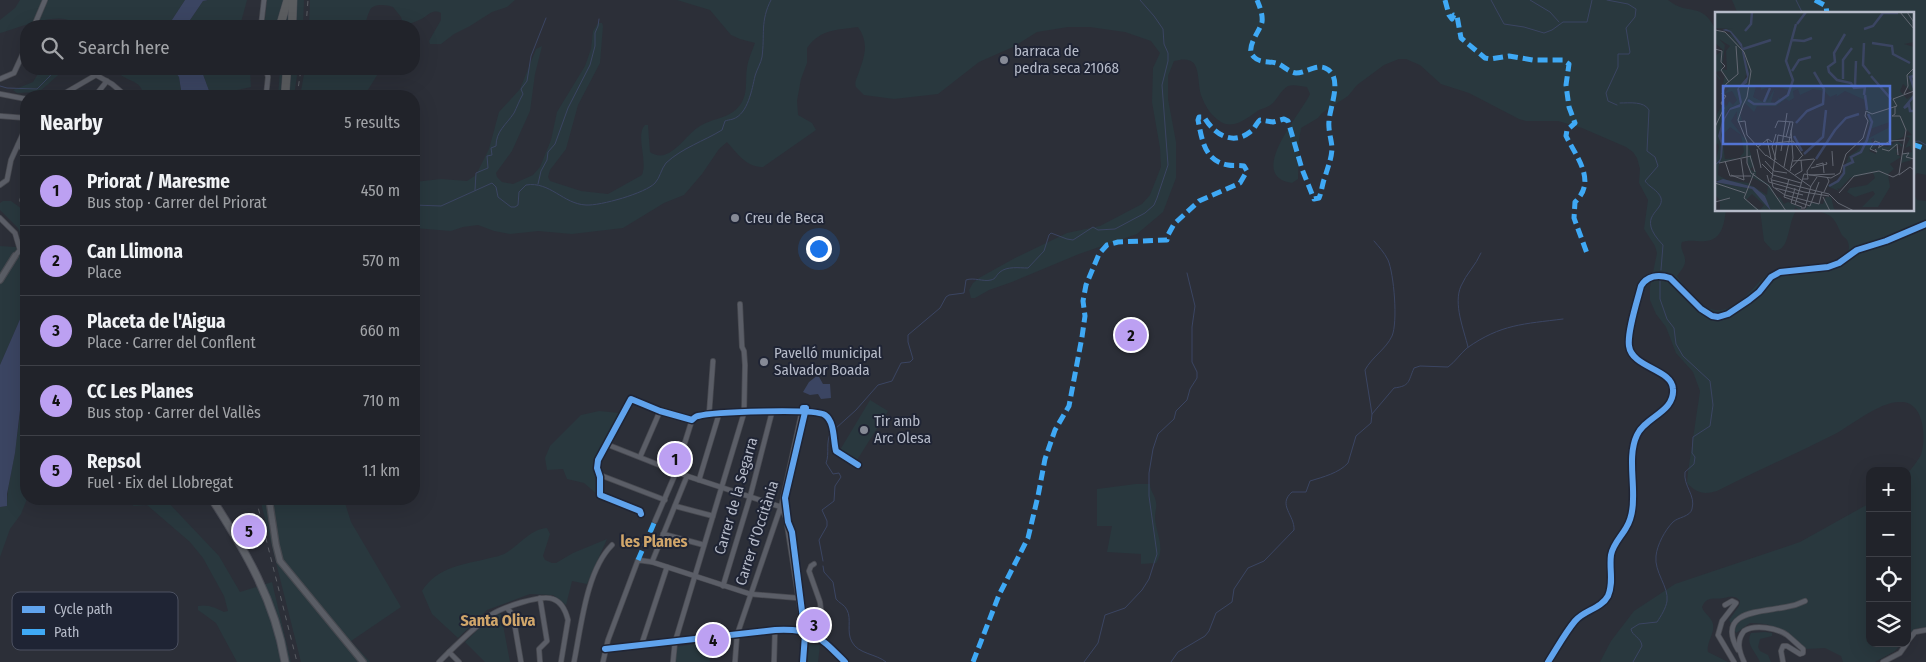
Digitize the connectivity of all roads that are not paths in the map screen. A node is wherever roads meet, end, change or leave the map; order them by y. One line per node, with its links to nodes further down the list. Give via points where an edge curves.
1 (45, 0): 4 (street)
2 (264, 0): 5 (street)
3 (291, 1): 6 (highway)
4 (37, 20)
5 (262, 20)
6 (286, 20)
7 (20, 64): 12 (street, via 14,72)
8 (93, 75): 14 (street)
9 (98, 75): 13 (street)
10 (268, 75): 17 (street)
11 (288, 75): 18 (highway)
12 (0, 79)
13 (107, 80): 15 (street); 16 (street)
14 (69, 90)
15 (100, 90)
16 (120, 90)
17 (267, 90)
18 (287, 90)
19 (0, 94): 20 (street)
20 (20, 98)
21 (0, 116): 22 (street)
22 (20, 118)
23 (20, 140): 24 (street)
24 (18, 145): 25 (street, via 7,180)
25 (0, 185)
26 (0, 218): 28 (street, via 15,233 20,250)
27 (1926, 224): 96 (street, via 1856,250 1828,267 1780,272 1749,300 1718,317 1700,309 1670,278 1656,276 1644,280 1640,286 1629,345 1632,354 1640,361 1668,378 1673,385 1673,394 1665,409 1638,433 1634,446 1632,513 1613,548 1612,584 1607,597 1576,620)
28 (15, 256): 29 (street)
29 (0, 280)
30 (740, 304): 35 (street, via 745,365)
31 (713, 361): 37 (street)
32 (660, 411): 38 (street); 39 (street, via 631,399); 40 (street)
33 (802, 411): 34 (street); 41 (street, via 825,415 834,434 836,451); 52 (street, Carrer d'Occitània)
34 (772, 412): 35 (street); 47 (street, Carrer de la Segarra)
35 (744, 413): 36 (street); 46 (street)
36 (719, 414): 37 (street); 45 (street)
37 (709, 415): 38 (street)
38 (692, 420): 42 (street)
39 (606, 444): 40 (street); 43 (street, via 597,462)
40 (640, 457): 42 (street)
41 (858, 465)
42 (675, 471): 44 (street); 48 (street)
43 (600, 475): 48 (street); 53 (street, via 600,494)
44 (687, 476): 45 (street); 51 (street)
45 (698, 480): 46 (street)
46 (722, 488): 47 (street); 54 (street)
47 (750, 497): 52 (street); 63 (street, Carrer de la Segarra)
48 (665, 500): 55 (street)
49 (216, 505): 82 (main road, via 263,589)
50 (270, 505): 83 (street, via 280,561)
51 (675, 506): 54 (street); 56 (street)
52 (780, 507): 64 (street, Carrer d'Occitània); 66 (street, via 786,518)
53 (641, 514)
54 (713, 516): 58 (street)
55 (656, 521)
56 (663, 534): 58 (street); 59 (street)
57 (612, 545): 89 (street, via 592,581)
58 (704, 545): 62 (street)
59 (652, 562): 61 (street); 79 (street, via 638,560)
60 (814, 564): 76 (street, via 809,571 820,602)
61 (667, 567): 62 (street); 77 (street)
62 (696, 577): 63 (street); 75 (street)
63 (723, 586): 64 (street)
64 (750, 594): 66 (street); 73 (street, Carrer d'Occitània)
65 (540, 598): 69 (street); 87 (street, via 546,641 539,649); 88 (street, via 553,598 567,614)
66 (798, 598): 71 (street)
67 (1805, 601): 81 (street, via 1744,615 1732,632)
68 (1725, 605): 97 (street, via 1736,602 1722,621 1718,633)
69 (507, 608): 80 (street, via 492,614); 86 (street, via 513,615)
70 (775, 630): 71 (street); 73 (street); 93 (street)
71 (804, 630): 76 (street); 94 (street)
72 (1926, 630): 74 (street, via 1915,632)
73 (737, 635): 75 (street); 92 (street, Carrer d'Occitània)
74 (1911, 638)
75 (675, 642): 77 (street); 91 (street)
76 (824, 642): 95 (street)
77 (641, 646): 79 (street)
78 (1903, 647): 100 (street)
79 (605, 650): 90 (street)
80 (449, 652): 84 (street); 85 (street)
81 (1740, 653): 98 (street); 99 (street, via 1739,639 1746,629 1776,630 1787,635 1803,650 1800,654 1783,646)
82 (285, 662)
83 (363, 662)
84 (439, 662)
85 (459, 662)
86 (521, 662)
87 (540, 662)
88 (561, 662)
89 (574, 662)
90 (604, 662)
91 (673, 662)
92 (736, 662)
93 (774, 662)
94 (802, 662)
95 (845, 662)
96 (1548, 662)
97 (1734, 662)
98 (1744, 662)
99 (1782, 662)
100 (1883, 662)

